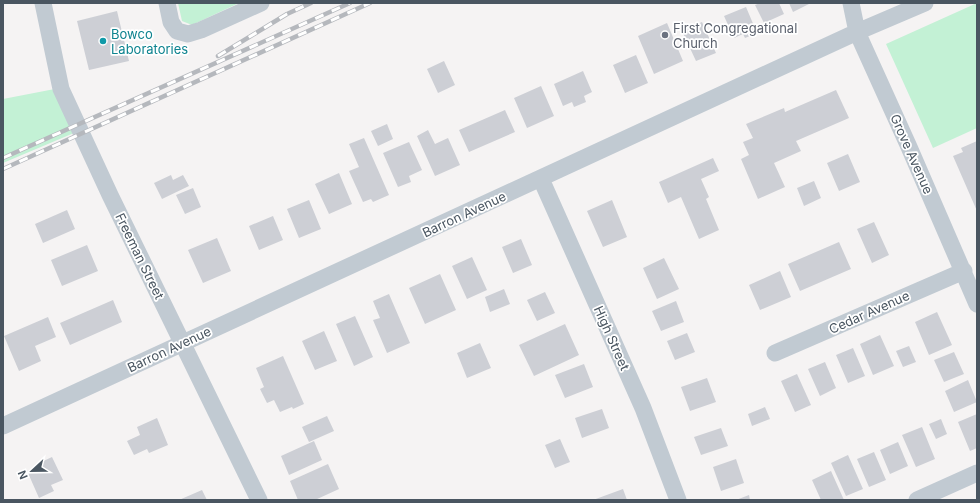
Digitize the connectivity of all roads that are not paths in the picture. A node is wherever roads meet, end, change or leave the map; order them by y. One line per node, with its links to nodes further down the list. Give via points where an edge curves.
1 (43, 3): 10 (street, Freeman Street, via 61,89)
2 (167, 3): 3 (street, via 171,22 177,31 188,34)
3 (261, 3)
4 (851, 3): 6 (street, Grove Avenue)
5 (925, 3): 6 (street, Barron Avenue)
6 (857, 32): 7 (street, Barron Avenue); 8 (street, Grove Avenue)
7 (542, 179): 10 (street, Barron Avenue); 15 (street, High Street, via 643,408)
8 (964, 271): 9 (street, Grove Avenue); 11 (street, Cedar Avenue)
9 (977, 304)
10 (183, 343): 12 (street, Barron Avenue); 14 (street, Freeman Street)
11 (775, 353)
12 (3, 426)
13 (977, 474): 16 (street)
14 (259, 500)
15 (678, 500)
16 (917, 500)

